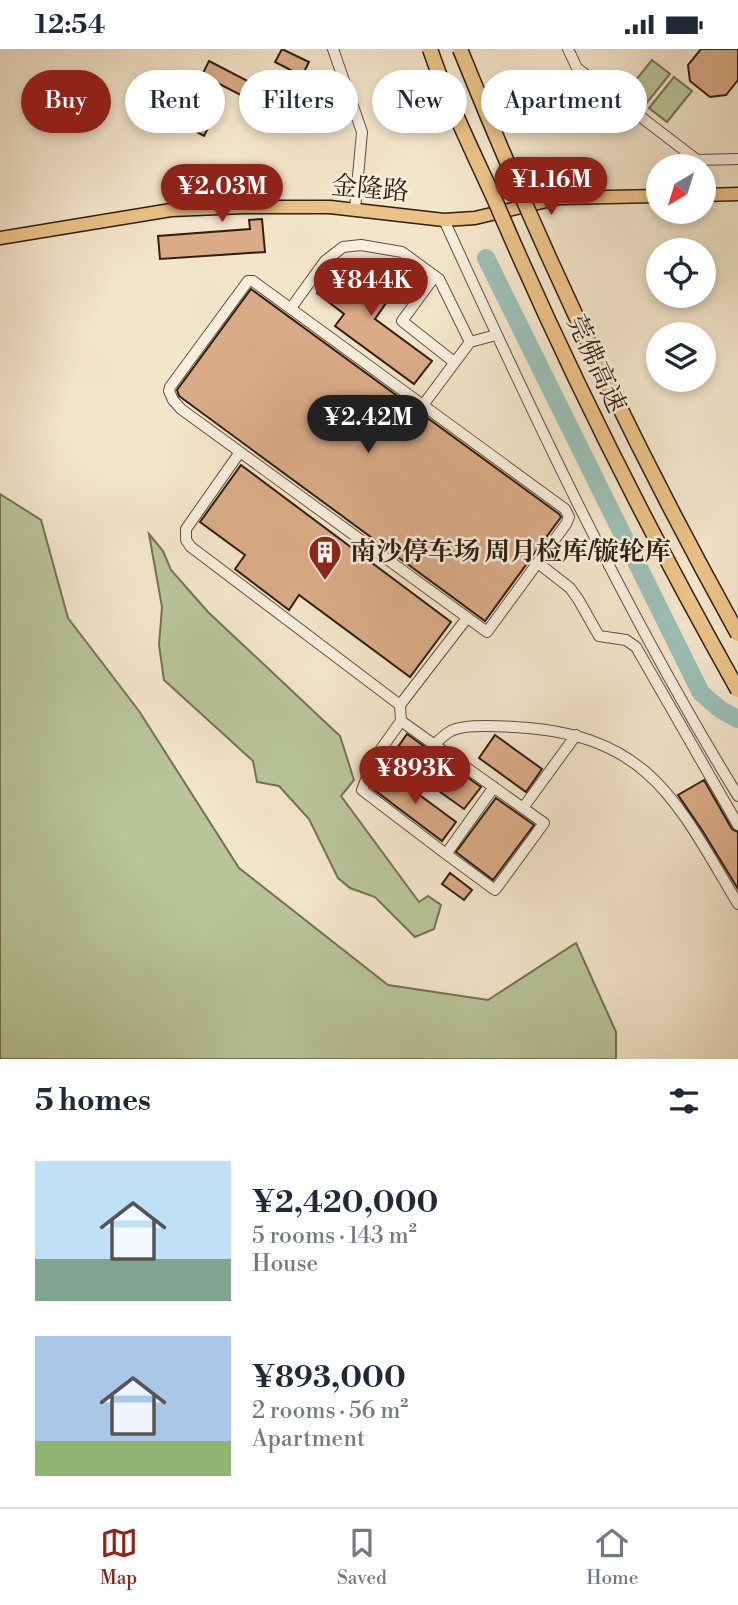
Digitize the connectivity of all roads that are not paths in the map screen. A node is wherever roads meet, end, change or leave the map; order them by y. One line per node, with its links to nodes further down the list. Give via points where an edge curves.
1 (333, 49): 9 (street, via 362,132)
2 (430, 49): 22 (highway, 莞佛高速, bridge, via 603,436)
3 (460, 49): 21 (highway, 莞佛高速, bridge, via 565,296 638,447)
4 (568, 49): 5 (street, via 578,68 697,160)
5 (738, 159)
6 (738, 194): 7 (main road)
7 (716, 195)
8 (646, 196): 10 (main road, 金隆路, via 559,198 475,218)
9 (355, 209): 10 (main road, 金隆路); 11 (main road, 金隆路, via 171,210)
10 (444, 220): 14 (street)
11 (0, 238)
12 (435, 276): 13 (street, via 402,252 343,247 325,261); 15 (street); 16 (street, via 402,321)
13 (291, 308): 17 (street); 18 (street, via 248,281 169,391 181,409)
14 (496, 335): 15 (street); 28 (street, via 688,715)
15 (470, 342): 16 (street)
16 (454, 362): 17 (street)
17 (423, 405): 19 (street, via 565,509 566,524)
18 (240, 452): 20 (street); 23 (street, via 186,529 186,540)
19 (538, 563): 20 (street, via 487,632); 30 (street, via 578,599 599,636 626,640 636,647)
20 (467, 618): 23 (street)
21 (738, 634)
22 (738, 689)
23 (400, 705): 24 (street)
24 (401, 720): 26 (street); 31 (street, via 374,759 362,790)
25 (576, 735): 26 (street, via 492,726 452,730); 29 (street); 32 (street, via 629,760 664,789 684,813)
26 (434, 745): 27 (street)
27 (494, 787): 29 (street); 31 (street)
28 (738, 796)
29 (523, 808): 31 (street, via 544,823 495,890)
30 (738, 825)
31 (446, 853)
32 (738, 904)

